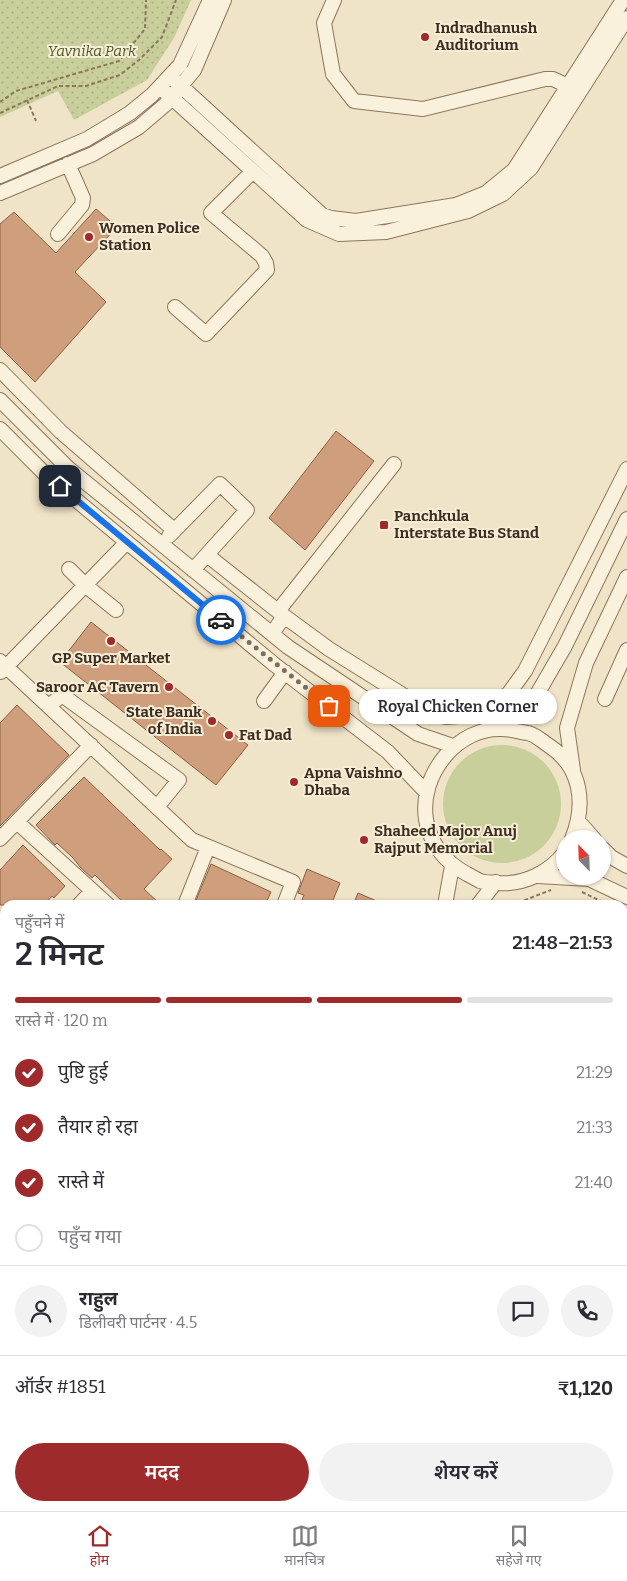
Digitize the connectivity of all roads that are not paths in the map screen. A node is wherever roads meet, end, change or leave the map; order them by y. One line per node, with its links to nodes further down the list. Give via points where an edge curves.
1 (210, 0): 6 (street, via 180,65)
2 (224, 0): 7 (street, via 194,70)
3 (334, 0): 9 (street, via 324,23 333,74 354,101 423,108 545,79 553,79)
4 (623, 0): 9 (street)
5 (627, 18): 9 (street)
6 (170, 76): 7 (street); 8 (street)
7 (181, 86): 9 (street, via 315,209 331,218 356,221 456,205 486,193 514,170); 10 (street)
8 (160, 87): 10 (street); 13 (street, via 130,113 87,139)
9 (574, 89): 12 (street, via 531,168 503,194 468,211 386,232 339,234 307,220)
10 (171, 97): 11 (street, via 139,127 93,154); 12 (street)
11 (68, 164): 14 (street); 15 (street, via 83,198 82,205)
12 (253, 171): 16 (street, via 211,213 262,256 267,270 206,334)
13 (0, 176)
14 (0, 193)
15 (58, 234)
16 (175, 307)
17 (0, 370): 23 (street, via 61,432)
18 (0, 400): 25 (street, via 68,468)
19 (1, 433): 24 (street)
20 (394, 464): 32 (street)
21 (627, 469): 32 (street, via 525,671 499,701 460,716 435,715 329,649)
22 (627, 519): 40 (street, via 565,646 532,703)
23 (174, 530): 25 (street); 26 (street, via 220,484 247,510)
24 (127, 542): 30 (street); 36 (street)
25 (161, 544): 28 (street)
26 (207, 555): 28 (street); 32 (street)
27 (69, 569): 30 (street)
28 (193, 570): 33 (street)
29 (627, 577): 43 (street, via 586,663 567,728)
30 (85, 585): 31 (street); 35 (street)
31 (116, 610)
32 (281, 614): 33 (street)
33 (272, 634): 42 (street, via 418,734)
34 (627, 650): 37 (street)
35 (2, 667): 39 (street)
36 (285, 672): 38 (street); 44 (street, via 388,752)
37 (605, 699)
38 (264, 701)
39 (49, 706): 41 (street); 45 (street, via 62,695 179,780)
40 (503, 728): 42 (street, via 479,732); 43 (street, via 532,734 557,751)
41 (91, 745): 45 (street); 46 (street)
42 (453, 746): 44 (street, via 435,768)
43 (573, 773): 47 (street, via 580,802)
44 (426, 792): 54 (street, via 428,830)
45 (158, 808): 51 (street, via 192,840)
46 (17, 822): 50 (street); 58 (street)
47 (579, 822): 48 (street); 49 (street)
48 (576, 830)
49 (586, 830)
50 (0, 839)
51 (208, 847): 62 (street); 63 (street, via 293,882)
52 (611, 857): 55 (street)
53 (556, 862): 56 (street)
54 (452, 866): 57 (street, via 481,881); 64 (street)
55 (627, 866)
56 (538, 876): 57 (street, via 510,884); 59 (street, via 589,879)
57 (496, 882): 65 (street)
58 (92, 891): 60 (street); 61 (street)
59 (627, 897)
60 (84, 900)
61 (102, 900)
62 (187, 900)
63 (286, 900)
64 (446, 900)
65 (482, 900)

